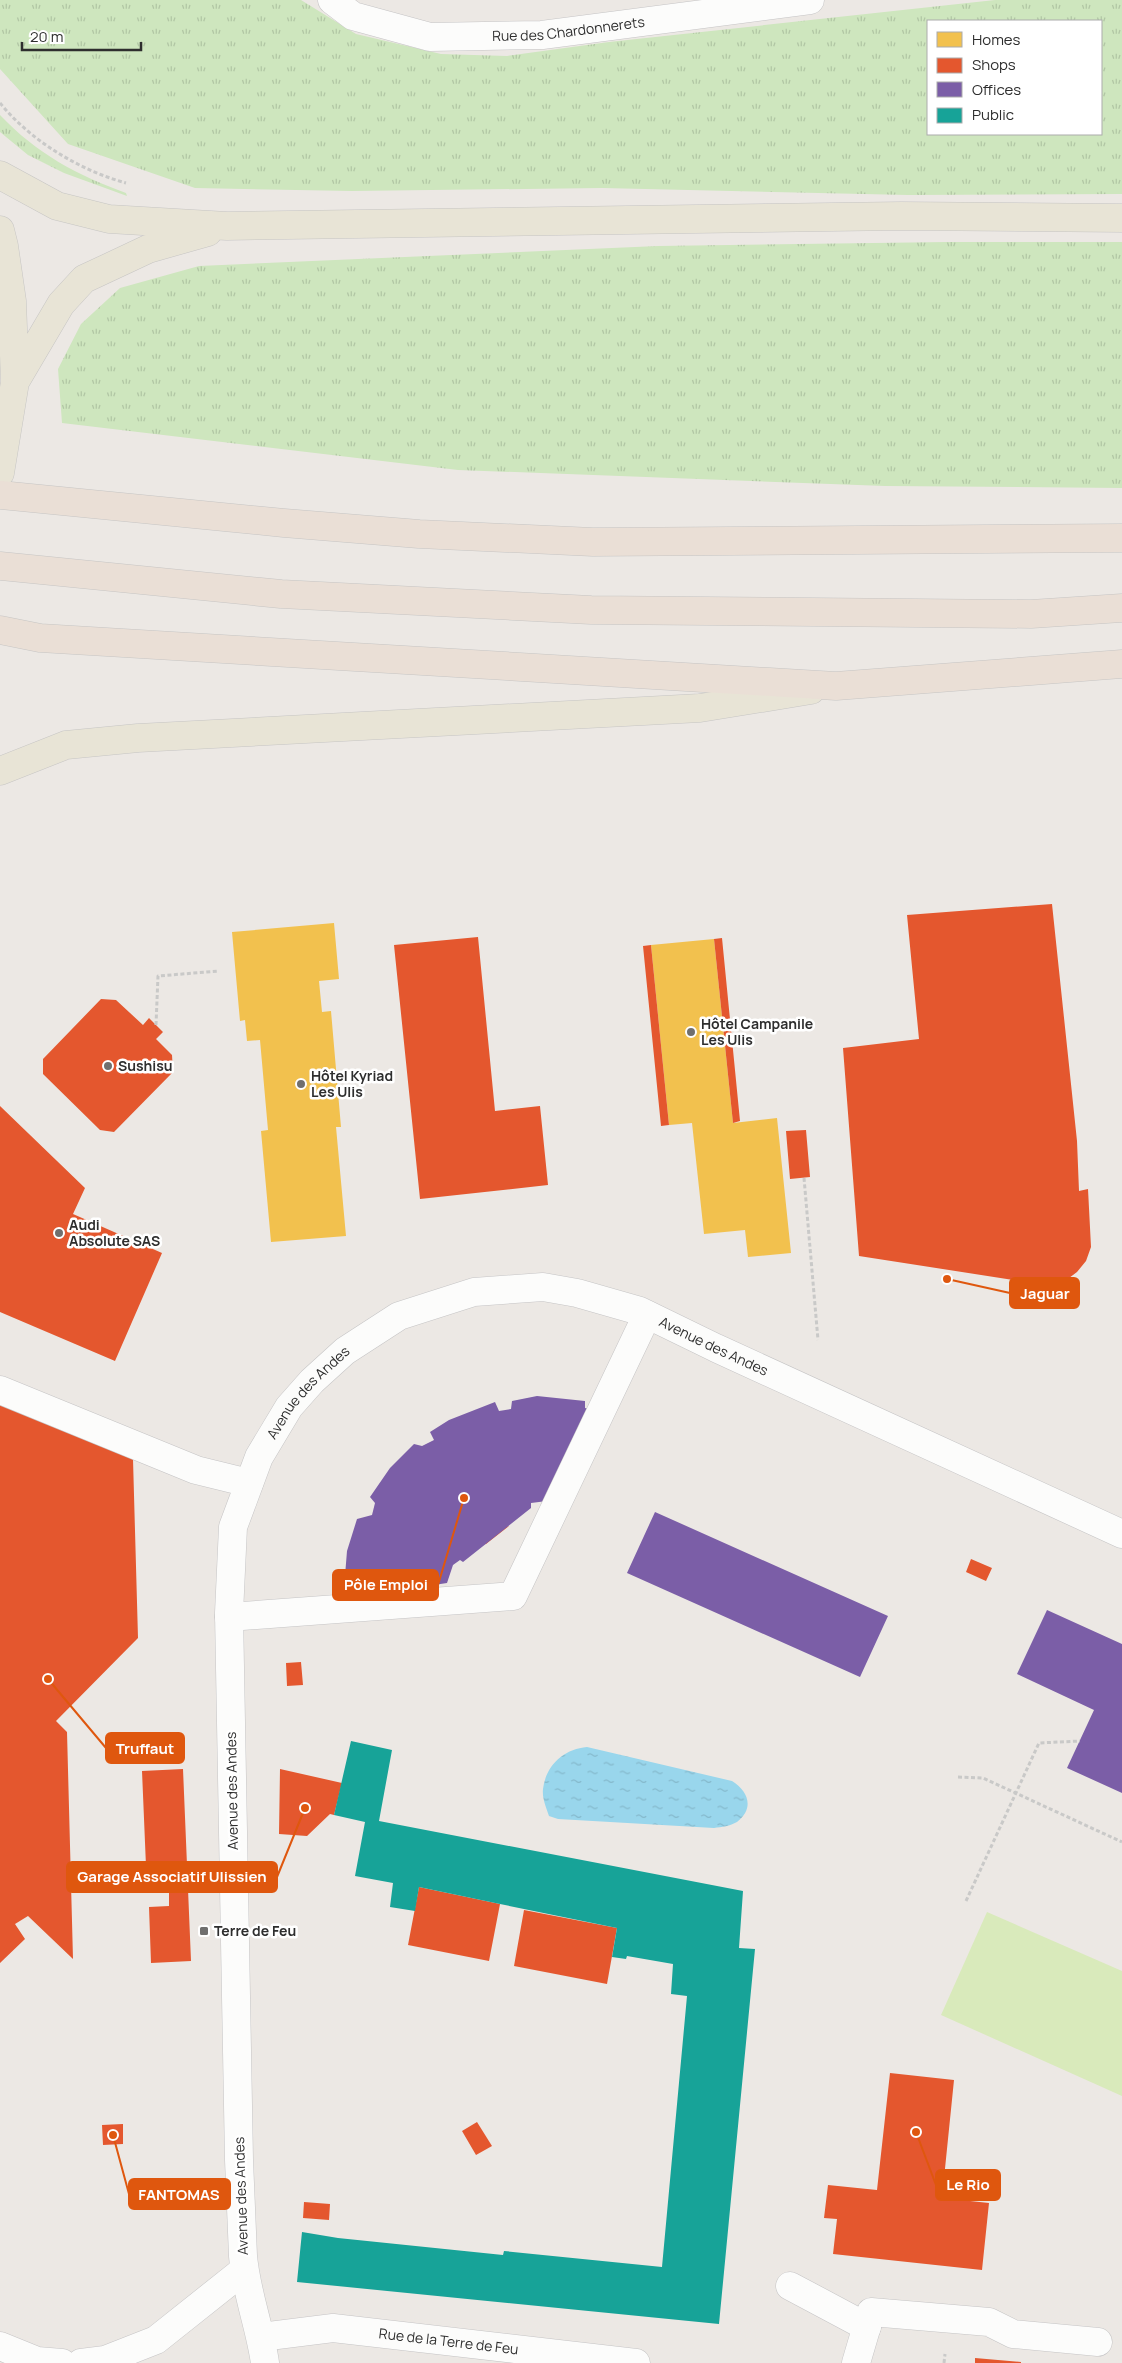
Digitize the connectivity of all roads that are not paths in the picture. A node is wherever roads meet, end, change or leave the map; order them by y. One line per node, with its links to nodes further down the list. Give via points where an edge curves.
1 (332, 0): 2 (street, Rue des Chardonnerets, via 354,16 430,37 542,35)
2 (810, 0)
3 (0, 175): 5 (main road, via 57,206 109,219)
4 (1122, 218): 5 (main road, via 901,216)
5 (227, 226): 7 (main road, via 148,249 84,279 61,304)
6 (0, 230): 7 (main road, via 12,301)
7 (15, 382): 8 (main road)
8 (0, 472)
9 (0, 496): 10 (highway, via 400,533 593,542)
10 (1122, 538)
11 (0, 566): 12 (highway, via 281,594 591,610 1031,614)
12 (1122, 608)
13 (0, 630): 15 (highway, via 40,638)
14 (1122, 664): 15 (highway)
15 (836, 686): 16 (main road, via 700,708 138,738 66,745)
16 (0, 771)
17 (647, 1315): 19 (street, Avenue des Andes, via 577,1292 543,1287 474,1292 399,1316 346,1351 312,1381 289,1407 259,1457); 20 (street, Avenue des Andes); 21 (street, via 513,1596)
18 (0, 1390): 19 (street, via 196,1470)
19 (250, 1483): 21 (street, Avenue des Andes, via 233,1528)
20 (1122, 1534)
21 (229, 1617): 22 (street, Avenue des Andes)
22 (244, 2270): 27 (street, Avenue des Andes); 29 (street, Avenue des Andes, via 156,2340 105,2360)
23 (790, 2286): 24 (street)
24 (867, 2327): 25 (street, via 871,2312 989,2322 1013,2334); 31 (street)
25 (1098, 2342)
26 (0, 2346): 28 (street, via 37,2361)
27 (263, 2350): 30 (street, Rue de la Terre de Feu, via 333,2328)
28 (62, 2363)
29 (81, 2363)
30 (636, 2363)
31 (856, 2363)

